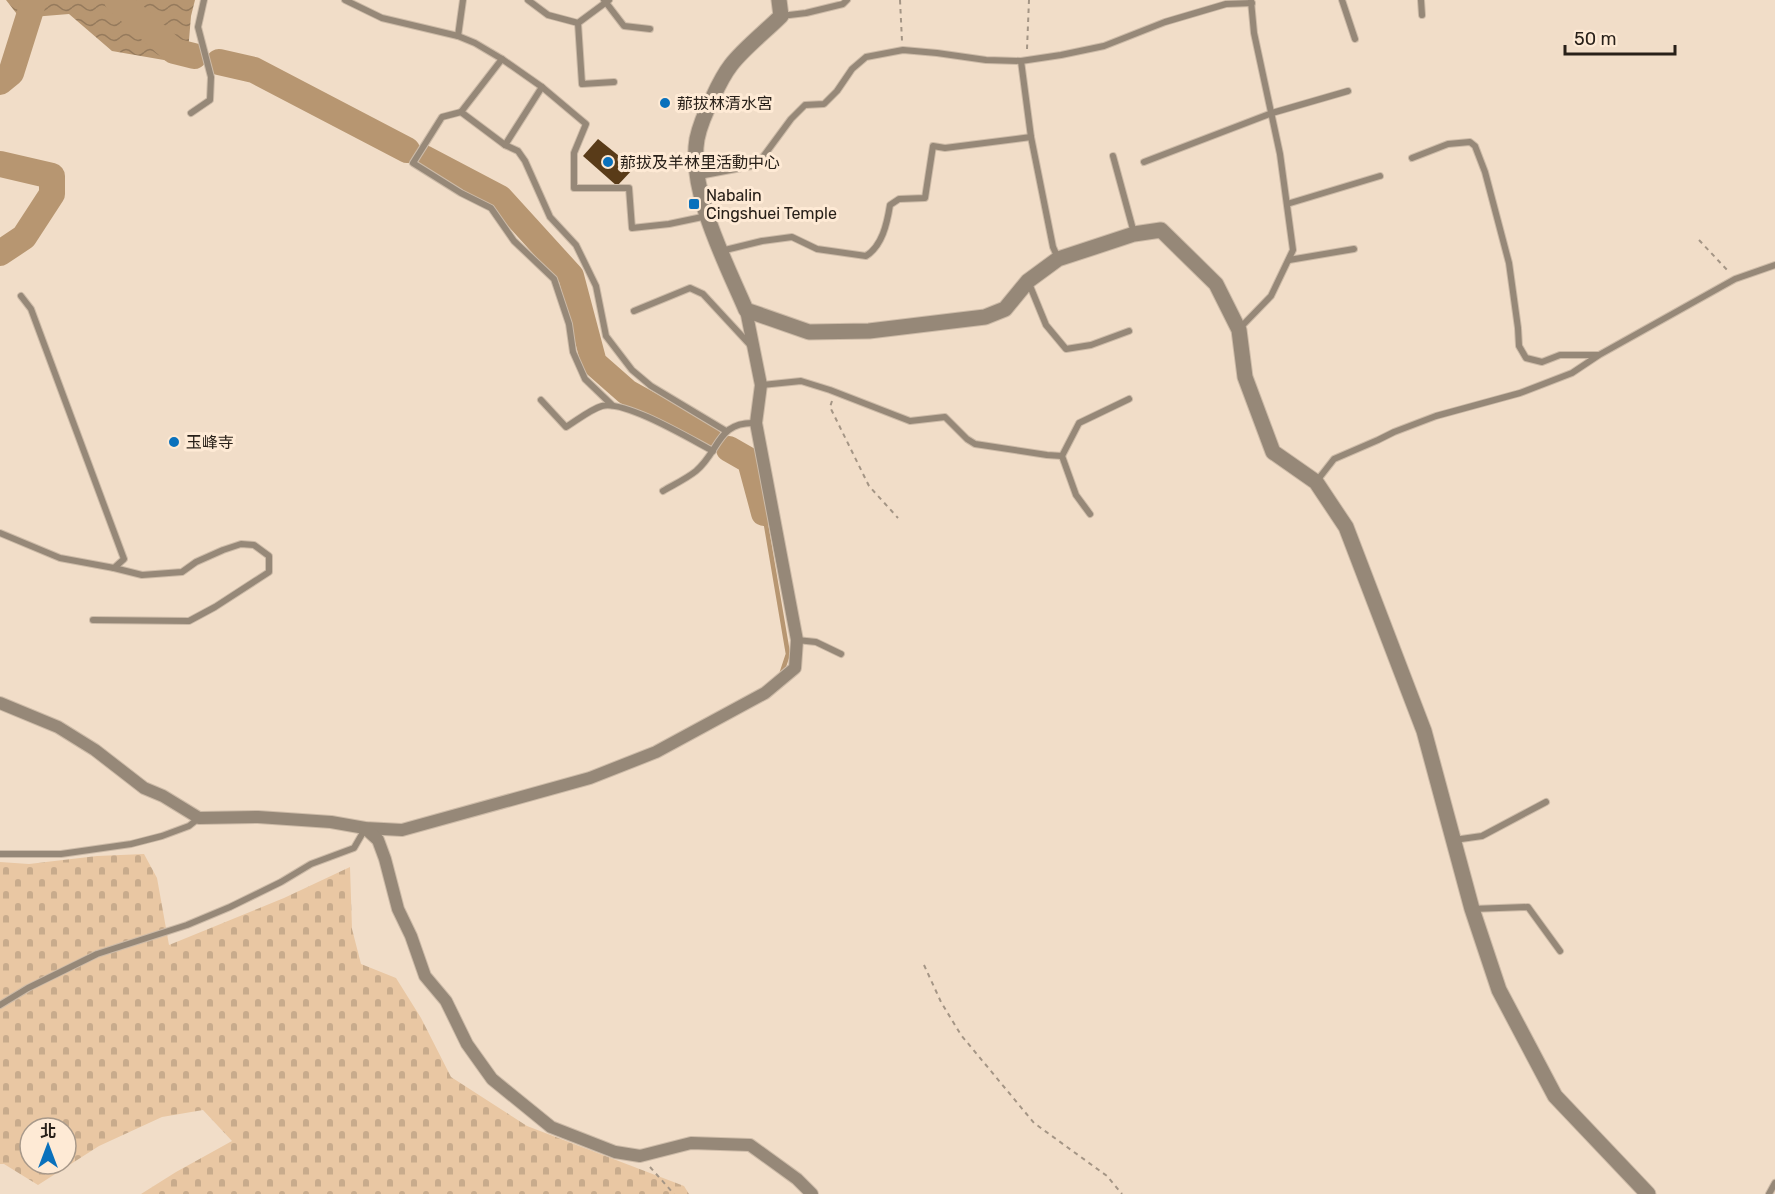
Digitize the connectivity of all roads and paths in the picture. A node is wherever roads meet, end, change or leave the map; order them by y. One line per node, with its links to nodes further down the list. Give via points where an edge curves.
1 (204, 0): 26 (lane, via 198,27 211,77 210,100)
2 (345, 0): 17 (lane, via 382,18)
3 (463, 0): 17 (lane)
4 (528, 0): 15 (lane, via 548,15)
5 (779, 0): 14 (street)
6 (847, 0): 14 (lane)
7 (900, 0): 19 (path)
8 (1029, 0): 21 (path)
9 (1342, 0): 18 (lane)
10 (1421, 0): 13 (lane)
11 (606, 1): 15 (lane); 16 (lane, via 624,26)
12 (1252, 1): 21 (lane, via 1165,21 1104,46); 27 (lane, via 1254,33)
13 (1422, 15)
14 (781, 16): 33 (street, via 731,64 716,90 702,119)
15 (578, 23): 22 (lane, via 582,84)
16 (650, 30)
17 (458, 36): 20 (lane)
18 (1355, 39)
19 (903, 50): 21 (lane); 33 (lane, via 866,57 824,104 806,105 791,119 757,165)
20 (502, 59): 23 (lane); 25 (lane)
21 (1024, 61): 28 (lane)
22 (614, 82)
23 (542, 87): 29 (lane); 36 (lane, via 586,124 574,153 574,188 629,188 632,228)
24 (1348, 91): 27 (lane)
25 (461, 112): 29 (lane); 57 (lane, via 442,117 413,163 491,208 514,241 554,279 569,324 573,352 585,379)
26 (191, 113)
27 (1272, 113): 32 (lane); 35 (lane)
28 (1031, 137): 40 (lane, via 945,148 933,146 925,198 899,200 890,206 874,251 866,256 817,249 792,237); 41 (lane)
29 (506, 145): 59 (lane, via 518,151 525,161 550,217 576,245 596,286 606,336 632,370 651,386)
30 (1113, 156): 37 (lane)
31 (1412, 158): 52 (lane, via 1448,144 1470,142 1475,147 1509,264 1519,346 1526,358 1542,362 1560,355)
32 (1144, 162)
33 (697, 176): 36 (street)
34 (1380, 176): 35 (lane)
35 (1287, 204): 42 (lane, via 1293,250)
36 (707, 216): 40 (street)
37 (1134, 234): 41 (street); 49 (street, via 1161,230 1216,284)
38 (1699, 240): 44 (path)
39 (1354, 249): 42 (lane)
40 (720, 251): 47 (street)
41 (1058, 259): 45 (street)
42 (1289, 260): 49 (lane, via 1271,296)
43 (1775, 265): 44 (lane)
44 (1735, 279): 52 (lane)
45 (1028, 281): 47 (street, via 1005,309 985,317 869,331 809,332); 50 (lane, via 1046,325 1066,349 1091,345)
46 (21, 296): 67 (lane, via 32,309 124,559)
47 (746, 310): 51 (street)
48 (634, 311): 51 (lane, via 690,288 703,294)
49 (1239, 330): 62 (street, via 1245,377 1273,452)
50 (1129, 331)
51 (754, 349): 53 (street)
52 (1599, 355): 62 (lane, via 1572,373 1520,393 1394,432 1334,459)
53 (761, 385): 54 (lane, via 801,381); 58 (street)
54 (835, 392): 61 (lane, via 910,421 945,417 975,444); 65 (path, via 830,407 869,486)
55 (1129, 399): 61 (lane, via 1079,423)
56 (541, 400): 57 (lane, via 566,427 601,406)
57 (612, 405): 60 (lane)
58 (756, 423): 59 (lane, via 742,422); 69 (street)
59 (726, 431): 60 (lane)
60 (713, 451): 63 (lane, via 696,470)
61 (1062, 456): 64 (lane, via 1076,495)
62 (1316, 482): 75 (street, via 1346,527 1424,730)
63 (663, 491)
64 (1090, 514)
65 (898, 518)
66 (0, 534): 67 (lane, via 60,558)
67 (114, 568): 68 (lane, via 142,575 182,572 196,562 241,544 254,545 269,556 269,572 189,621)
68 (93, 620)
69 (797, 640): 70 (lane, via 816,642); 74 (street, via 795,668 765,693 656,752 591,778 402,830)
70 (841, 654)
71 (0, 703): 73 (street, via 58,727 144,788)
72 (1546, 802): 75 (lane, via 1482,836)
73 (200, 818): 74 (street, via 268,818); 76 (lane, via 189,826 131,844 61,854)
74 (365, 828): 80 (lane, via 354,848 311,864 187,925 98,954 28,987); 81 (street, via 378,840 398,909 425,976 446,1001 467,1044 492,1079 551,1126 615,1152)
75 (1453, 841): 77 (street)
76 (0, 854)
77 (1472, 909): 78 (lane, via 1528,908); 86 (street, via 1499,990 1555,1096)
78 (1560, 951)
79 (924, 965): 85 (path, via 940,1002 961,1035 1034,1123 1107,1176)
80 (0, 1005)
81 (640, 1156): 83 (path); 84 (street, via 691,1143 750,1145)
82 (1775, 1183): 87 (lane)
83 (674, 1194)
84 (812, 1194)
85 (1122, 1194)
86 (1648, 1194)
87 (1768, 1194)

